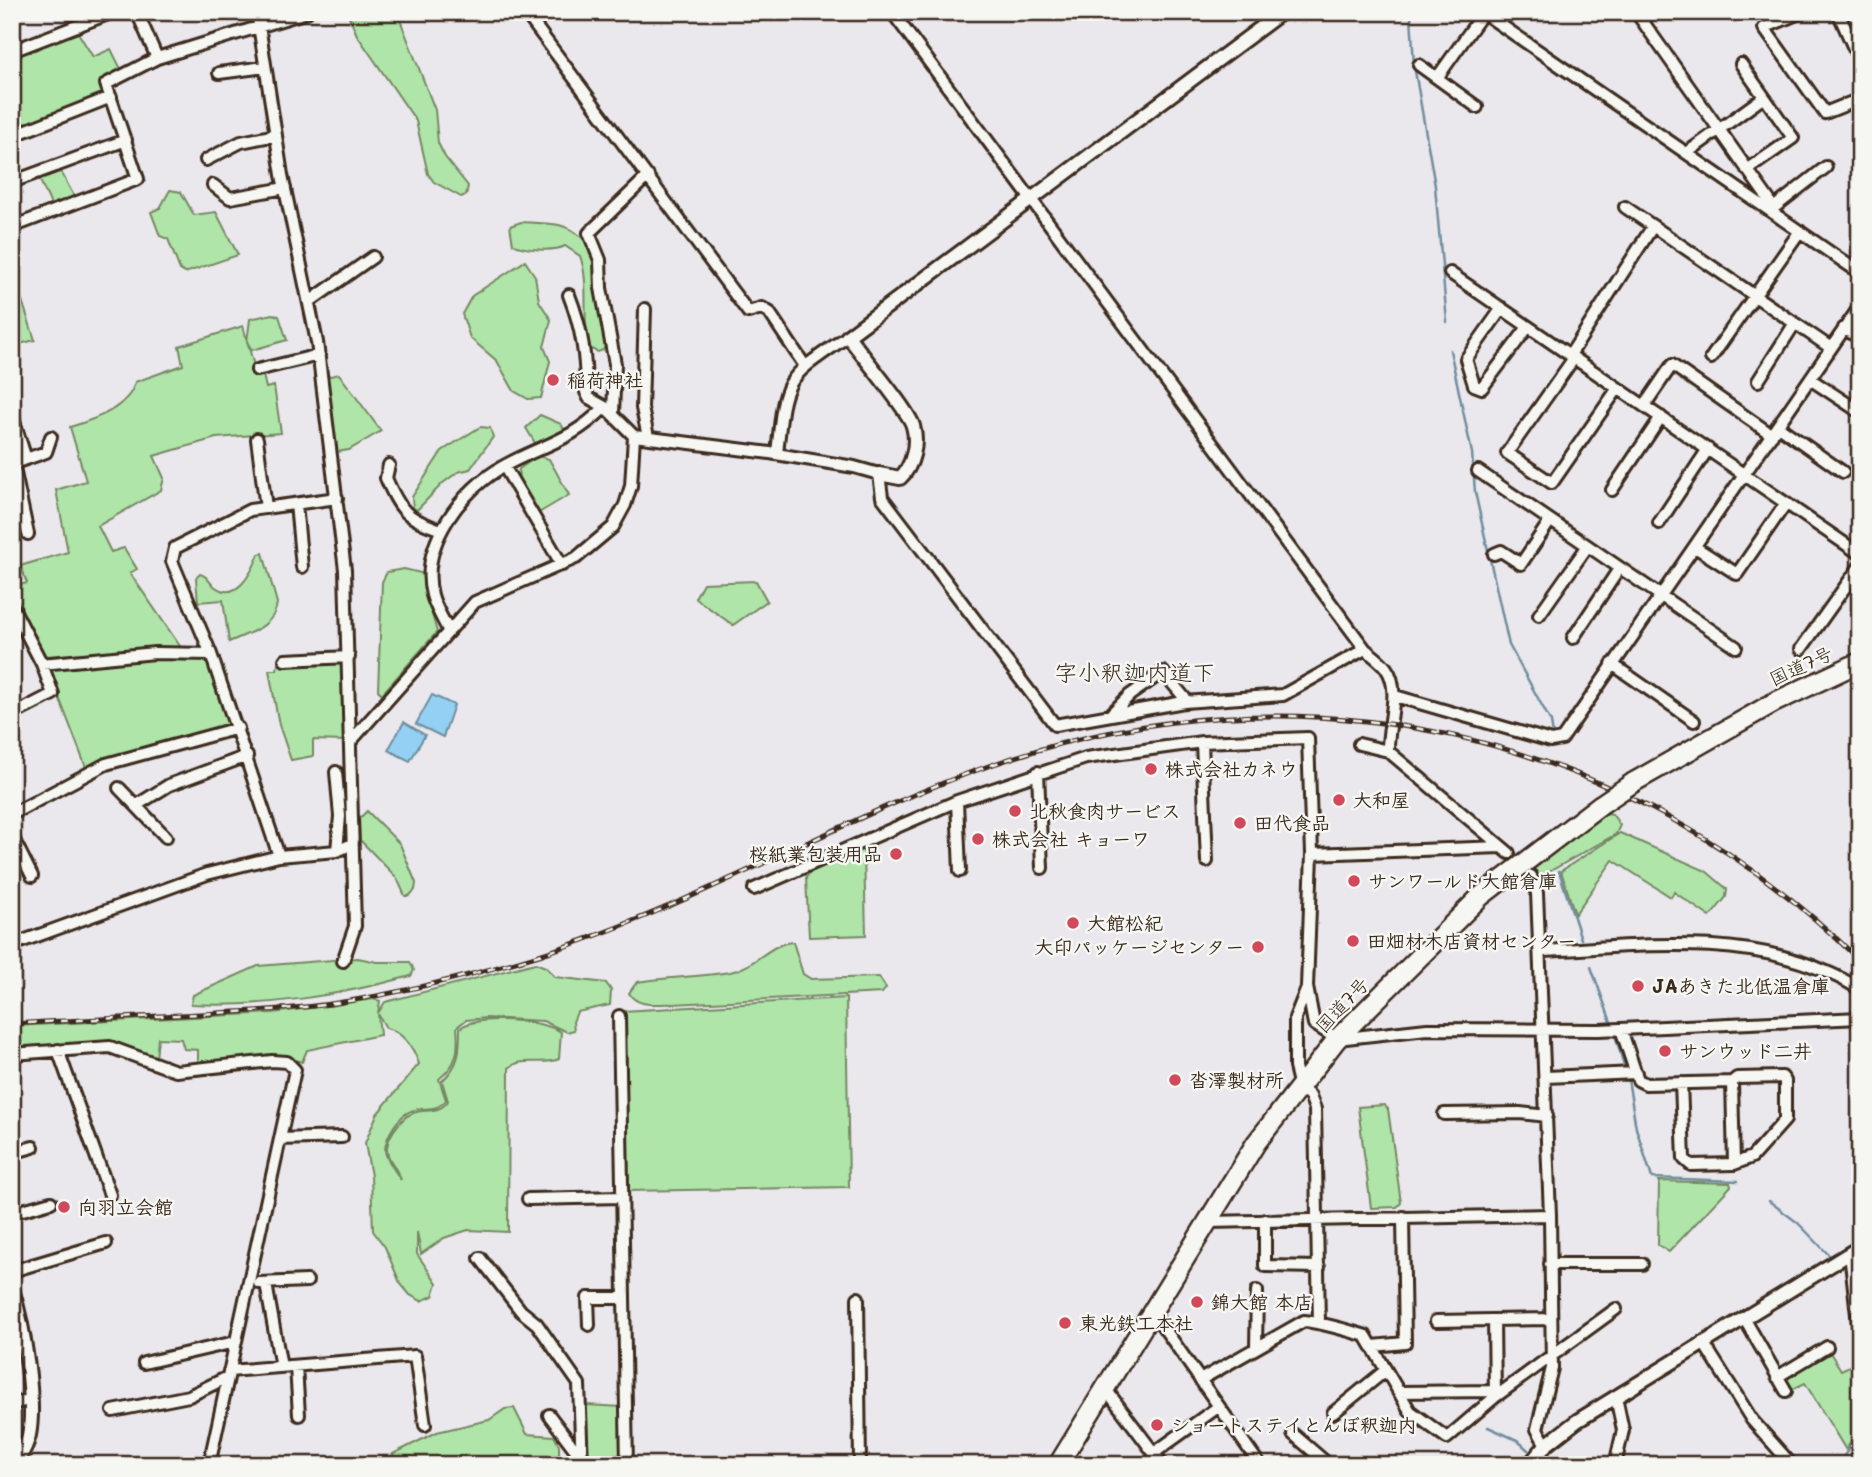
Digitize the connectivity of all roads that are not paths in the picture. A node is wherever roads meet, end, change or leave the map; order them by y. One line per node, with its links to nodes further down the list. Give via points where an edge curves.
1 (113, 12): 14 (street)
2 (137, 12): 15 (street)
3 (257, 12): 12 (street)
4 (307, 12): 12 (street)
5 (525, 12): 34 (street)
6 (892, 12): 38 (street)
7 (1282, 12): 38 (street)
8 (1802, 12): 24 (street, via 1764,28 1825,113)
9 (1838, 12): 13 (street)
10 (1482, 13): 21 (street); 30 (street)
11 (1641, 14): 26 (street)
12 (259, 27): 15 (street); 19 (street)
13 (1857, 48): 16 (street)
14 (12, 51)
15 (157, 58): 22 (street, via 106,84)
16 (1860, 62)
17 (1741, 64): 23 (street)
18 (1419, 65): 21 (street)
19 (265, 67): 20 (street); 27 (street)
20 (219, 74)
21 (1437, 78): 25 (street)
22 (111, 97): 28 (street); 29 (street)
23 (1764, 97): 26 (street); 33 (street, via 1793,138)
24 (1860, 99)
25 (1476, 107)
26 (1719, 130): 30 (street); 33 (street)
27 (276, 135): 31 (street, via 241,142); 37 (street)
28 (12, 136)
29 (125, 140): 35 (street); 42 (street, via 138,178)
30 (1688, 152): 40 (street)
31 (206, 160)
32 (1826, 167): 40 (street)
33 (1747, 170): 40 (street, via 1769,200)
34 (648, 176): 62 (street, via 748,313 762,307 769,312); 68 (street, via 589,233 600,260 615,365)
35 (12, 182)
36 (214, 185): 37 (street, via 230,198)
37 (285, 188): 49 (street)
38 (1031, 197): 56 (street); 110 (street)
39 (1625, 208): 41 (street)
40 (1771, 211): 43 (street)
41 (1653, 226): 48 (street); 60 (street)
42 (12, 227)
43 (1800, 230): 46 (street); 48 (street)
44 (373, 257): 49 (street)
45 (1450, 273): 51 (street)
46 (1860, 273)
47 (569, 295): 68 (street, via 586,353 586,392)
48 (1755, 295): 53 (street); 61 (street)
49 (309, 302): 59 (street)
50 (1860, 306): 55 (street)
51 (1502, 308): 54 (street); 54 (street, via 1466,359 1474,385 1482,388)
52 (645, 309): 75 (street, via 642,408)
53 (1795, 323): 58 (street); 65 (street)
54 (1528, 327): 60 (street)
55 (1844, 328): 57 (street); 58 (street)
56 (848, 336): 62 (street); 85 (street, via 913,424 915,446 907,472 900,478)
57 (1860, 339)
58 (1830, 348): 64 (street)
59 (319, 355): 63 (street); 88 (street)
60 (1572, 357): 66 (street); 66 (street, via 1507,453 1552,483)
61 (1711, 358)
62 (805, 366): 78 (street, via 792,377 783,396)
63 (257, 370)
64 (1810, 379): 69 (street); 72 (street)
65 (1758, 381)
66 (1618, 388): 67 (street)
67 (1644, 406): 71 (street); 72 (street, via 1672,365)
68 (609, 410): 73 (street); 82 (street, via 563,441)
69 (1860, 412)
70 (12, 415): 79 (street)
71 (1661, 417): 77 (street); 87 (street)
72 (1775, 430): 84 (street); 86 (street)
73 (634, 436): 75 (street); 100 (street, via 631,486 621,514 590,549)
74 (51, 437): 79 (street, via 46,452)
75 (648, 437): 78 (street)
76 (257, 439): 91 (street)
77 (1708, 449): 86 (street); 93 (street)
78 (777, 454): 85 (street)
79 (26, 459): 80 (street)
80 (12, 464): 95 (street)
81 (389, 465): 94 (street, via 386,478 405,514)
82 (504, 466): 94 (street, via 469,493); 100 (street)
83 (1478, 471): 92 (street)
84 (1843, 472)
85 (879, 474): 120 (street, via 882,497 1055,725)
86 (1745, 474): 89 (street); 97 (street)
87 (1612, 490)
88 (337, 498): 90 (street); 113 (street)
89 (1786, 503): 97 (street, via 1737,574); 99 (street)
90 (296, 504): 91 (street); 102 (street)
91 (266, 508): 112 (street, via 250,510 176,548 172,561)
92 (1550, 521): 96 (street); 98 (street, via 1521,565 1501,551)
93 (1659, 523)
94 (442, 530): 107 (street, via 430,570 432,595)
95 (28, 534)
96 (1587, 547): 103 (street); 106 (street)
97 (1695, 547): 104 (street)
98 (1494, 554)
99 (1860, 554)
100 (562, 565): 107 (street, via 485,595)
101 (1860, 566): 111 (street)
102 (302, 567)
103 (1619, 569): 104 (street); 108 (street)
104 (1661, 598): 109 (street); 117 (street)
105 (12, 606): 116 (street)
106 (1539, 615)
107 (448, 629): 124 (street, via 412,676)
108 (1573, 638)
109 (1736, 646)
110 (1365, 649): 118 (street, via 1387,669); 119 (street, via 1283,695)
111 (1801, 649)
112 (211, 653): 116 (street, via 155,653); 123 (street)
113 (349, 657): 114 (street); 124 (street)
114 (285, 660)
115 (1860, 663): 156 (highway, 国道7号, bridge, via 1775,702 1600,805 1481,896)
116 (42, 664): 121 (street, via 53,694)
117 (1612, 664): 118 (street, via 1562,739 1551,741); 122 (street)
118 (1395, 696): 127 (street)
119 (1188, 702): 120 (street); 120 (street, via 1163,672)
120 (1112, 713)
121 (12, 715)
122 (1695, 721)
123 (238, 728): 128 (street); 134 (street, via 106,764)
124 (352, 740): 137 (street)
125 (1202, 742): 130 (street, via 1119,752); 139 (street, via 1308,738); 141 (street)
126 (1359, 744): 127 (street)
127 (1388, 751): 139 (street, via 1505,850)
128 (247, 756): 133 (street, via 169,785); 140 (street)
129 (335, 772): 138 (street, via 340,816)
130 (1038, 772): 132 (street); 142 (street)
131 (119, 788): 133 (street)
132 (957, 801): 143 (street); 146 (street)
133 (136, 805): 136 (street)
134 (12, 814)
135 (12, 836): 144 (street)
136 (166, 837)
137 (350, 845): 138 (street); 149 (street, via 355,926)
138 (337, 851): 140 (street)
139 (1312, 855): 150 (street)
140 (279, 856): 147 (street, via 207,874)
141 (1207, 861)
142 (1042, 867)
143 (960, 871)
144 (32, 876)
145 (1531, 876): 148 (street, via 1537,893)
146 (754, 889)
147 (12, 945)
148 (1540, 951): 151 (street, via 1707,945 1754,950 1807,963); 154 (street)
149 (343, 961)
150 (1307, 987): 156 (street, via 1314,1024); 163 (street, via 1294,1018)
151 (1860, 989)
152 (620, 1016): 172 (street)
153 (1860, 1018): 155 (street)
154 (1544, 1029): 155 (street); 156 (street, via 1427,1029); 160 (street)
155 (1621, 1029): 159 (street)
156 (1337, 1038): 163 (highway, 国道7号)
157 (58, 1050): 158 (street); 167 (street, via 110,1047 176,1071 287,1062 295,1070); 171 (street)
158 (12, 1054)
159 (1636, 1073): 160 (street); 162 (street, via 1646,1084)
160 (1546, 1077): 165 (street)
161 (1732, 1082): 162 (street); 170 (street); 170 (street, via 1782,1077 1787,1114 1752,1157)
162 (1681, 1083): 170 (street, via 1687,1163)
163 (1300, 1087): 178 (street, via 1315,1109); 180 (highway, 国道7号, via 1256,1143)
164 (1444, 1114): 165 (street)
165 (1547, 1116): 176 (street)
166 (342, 1137): 167 (street)
167 (280, 1139): 188 (street)
168 (33, 1147): 169 (street)
169 (12, 1153)
170 (1734, 1164)
171 (110, 1195)
172 (622, 1197): 173 (street); 194 (street)
173 (528, 1199)
174 (51, 1202): 175 (street)
175 (12, 1213)
176 (1550, 1215): 177 (street); 184 (street)
177 (1403, 1217): 178 (street); 208 (street, via 1405,1343)
178 (1318, 1218): 179 (street); 186 (street)
179 (1265, 1220): 180 (street); 186 (street, via 1265,1266)
180 (1208, 1222): 197 (highway, 国道7号)
181 (106, 1243): 187 (street)
182 (1855, 1250): 195 (street); 198 (street)
183 (481, 1258): 235 (street, via 521,1311 537,1324 579,1384)
184 (1550, 1264): 185 (street); 199 (street)
185 (1642, 1264)
186 (1319, 1267): 203 (street)
187 (12, 1272)
188 (250, 1281): 190 (street); 206 (street)
189 (307, 1281): 190 (street)
190 (266, 1284): 214 (street)
191 (12, 1289): 200 (street)
192 (1257, 1291): 210 (street)
193 (858, 1297): 239 (street)
194 (624, 1298): 204 (street, via 588,1298); 238 (street)
195 (1857, 1299): 205 (street)
196 (1616, 1309): 211 (street)
197 (1152, 1311): 218 (street); 219 (highway, 国道7号)
198 (1744, 1318): 207 (street); 217 (street)
199 (1551, 1319): 201 (street); 211 (street)
200 (16, 1320): 224 (street, via 27,1357)
201 (1494, 1320): 202 (street); 222 (street)
202 (1436, 1321)
203 (1319, 1323): 208 (street, via 1366,1336); 210 (street, via 1304,1321)
204 (589, 1325)
205 (1860, 1341)
206 (235, 1342): 212 (street); 216 (street)
207 (1703, 1342): 223 (street); 246 (street, via 1752,1420)
208 (1373, 1346): 215 (street)
209 (1827, 1347): 217 (street)
210 (1256, 1348): 218 (street)
211 (1552, 1356): 222 (street); 233 (street, via 1551,1381 1537,1429)
212 (144, 1363)
213 (296, 1366): 214 (street); 229 (street); 231 (street, via 415,1356)
214 (281, 1367): 216 (street)
215 (1386, 1370): 221 (street); 228 (street)
216 (228, 1374): 227 (street, via 188,1395); 237 (street)
217 (1777, 1377): 220 (street)
218 (1200, 1380): 226 (street)
219 (1105, 1388): 234 (street); 240 (highway, 国道7号)
220 (1786, 1391)
221 (1398, 1392): 222 (street); 222 (street, via 1410,1411 1447,1438)
222 (1495, 1394)
223 (1616, 1397): 233 (street); 245 (street, via 1623,1430)
224 (29, 1400): 225 (street); 236 (street, via 29,1437)
225 (12, 1404)
226 (1218, 1407): 234 (street); 242 (street)
227 (113, 1411)
228 (1333, 1413)
229 (299, 1415)
230 (549, 1415): 235 (street)
231 (425, 1425)
232 (1293, 1434): 243 (street)
233 (1546, 1444): 244 (street)
234 (1154, 1453): 241 (street)
235 (582, 1462)
236 (15, 1465)
237 (209, 1465)
238 (627, 1465)
239 (860, 1465)
240 (1058, 1465)
241 (1164, 1465)
242 (1260, 1465)
243 (1329, 1465)
244 (1529, 1465)
245 (1615, 1465)
246 (1792, 1465)

